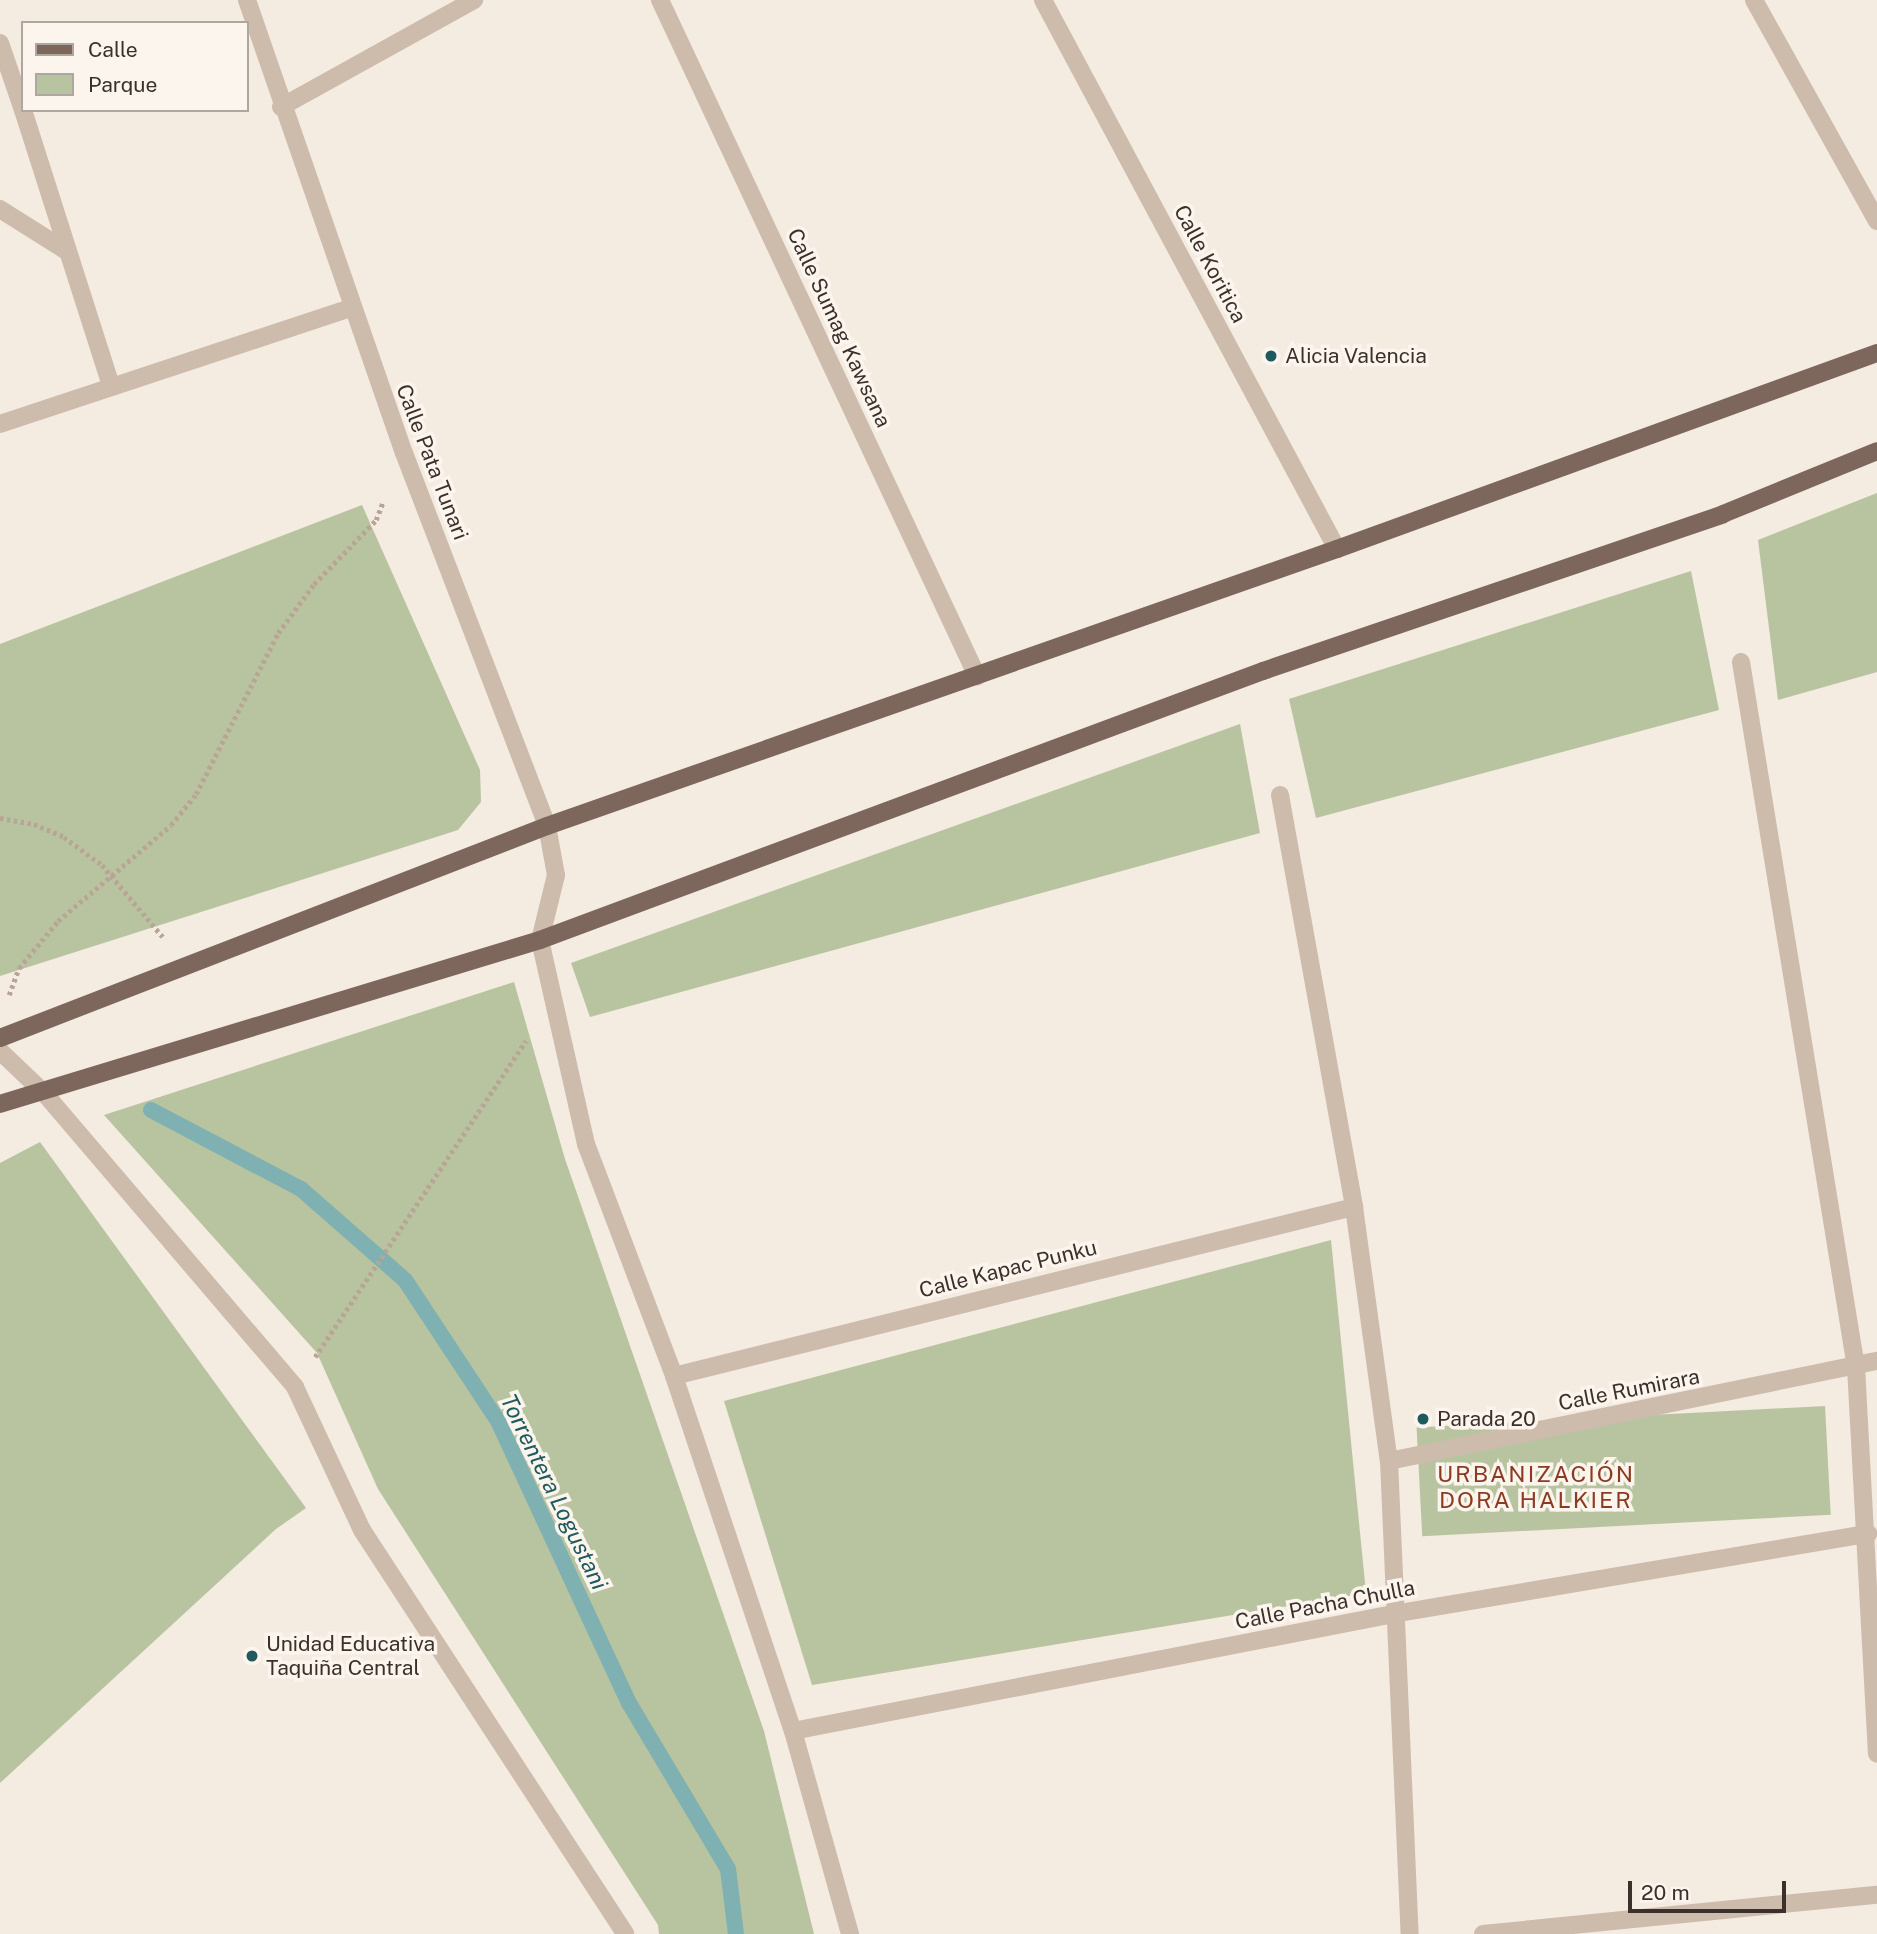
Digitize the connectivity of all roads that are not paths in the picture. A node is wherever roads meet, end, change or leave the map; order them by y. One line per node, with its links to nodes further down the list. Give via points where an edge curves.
1 (247, 0): 8 (street, Calle Pata Tunari)
2 (474, 0): 8 (street)
3 (660, 0): 20 (street, Calle Sumag Kawsana)
4 (1043, 0): 18 (street, Calle Koritica)
5 (1754, 0): 11 (street)
6 (0, 43): 7 (street)
7 (21, 104)
8 (281, 107): 13 (street, Calle Pata Tunari)
9 (24, 112): 12 (street)
10 (0, 209): 12 (street)
11 (1877, 221)
12 (65, 250): 15 (street)
13 (351, 308): 15 (street); 22 (street, Calle Pata Tunari)
14 (1877, 353): 18 (main road)
15 (111, 386): 16 (street)
16 (0, 424)
17 (1877, 451): 23 (main road, via 1723,514 1263,671)
18 (1338, 550): 20 (main road)
19 (1741, 662): 30 (street)
20 (977, 676): 22 (main road)
21 (1280, 794): 28 (street)
22 (547, 826): 23 (street, Calle Pata Tunari, via 556,875); 24 (main road)
23 (540, 940): 26 (main road); 31 (street, via 586,1144)
24 (0, 1038)
25 (0, 1051): 26 (street)
26 (45, 1094): 27 (main road); 38 (street, via 295,1387 362,1530)
27 (0, 1104)
28 (1354, 1207): 31 (street, Calle Kapac Punku); 32 (street)
29 (1877, 1361): 30 (street, Calle Rumirara)
30 (1856, 1367): 32 (street, Calle Rumirara); 33 (street)
31 (674, 1376): 35 (street)
32 (1389, 1461): 34 (street)
33 (1868, 1534): 34 (street, Calle Pacha Chulla); 36 (street)
34 (1393, 1615): 35 (street, Calle Pacha Chulla); 40 (street)
35 (793, 1731): 39 (street)
36 (1877, 1753)
37 (1877, 1895): 41 (street)
38 (625, 1934)
39 (850, 1934)
40 (1410, 1934)
41 (1483, 1934)

